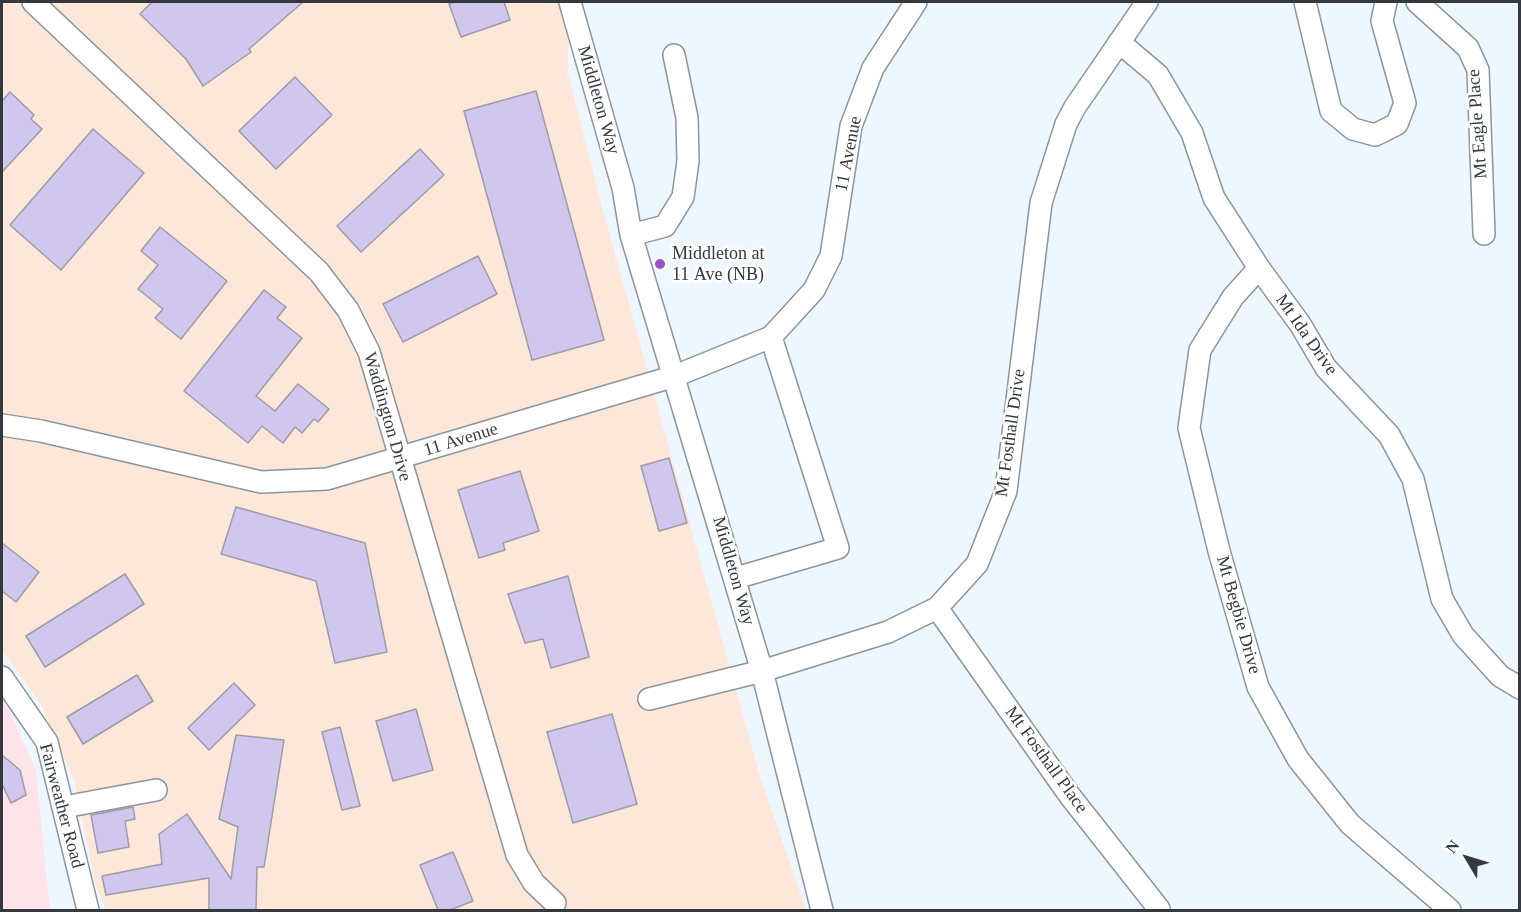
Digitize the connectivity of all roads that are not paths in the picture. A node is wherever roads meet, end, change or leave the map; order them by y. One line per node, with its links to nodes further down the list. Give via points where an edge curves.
1 (33, 2): 16 (street, Waddington Drive, via 319,272 348,310 369,352)
2 (570, 2): 11 (street, Middleton Way, via 622,188)
3 (916, 2): 13 (street, 11 Avenue, via 873,68 851,126 831,256 814,290)
4 (1147, 2): 8 (street, Mt Fosthall Drive)
5 (1305, 2): 6 (street, via 1331,111 1353,129 1375,135 1397,124 1406,103 1382,21)
6 (1386, 2)
7 (1417, 2): 10 (street, Mt Eagle Place, via 1468,48 1478,70)
8 (1119, 42): 12 (street, Mt Ida Drive, via 1158,75 1192,133 1214,198); 18 (street, Mt Fosthall Drive, via 1066,124 1041,203 1006,491 977,564)
9 (674, 55): 11 (street, via 687,118 688,161 683,197 665,226)
10 (1484, 234)
11 (631, 235): 14 (street, Middleton Way)
12 (1259, 268): 21 (street, Mt Ida Drive, via 1326,368 1389,435 1413,478 1442,599 1463,635 1500,676); 29 (street, Mt Begbie Drive, via 1233,297 1200,350 1189,428 1258,687 1298,759 1350,824)
13 (771, 337): 14 (street, 11 Avenue); 17 (street, via 838,548)
14 (675, 376): 16 (street, 11 Avenue); 17 (street, Middleton Way)
15 (2, 425): 16 (street, 11 Avenue, via 261,482 327,479)
16 (399, 459): 25 (street, Waddington Drive, via 517,855 534,883)
17 (736, 578): 19 (street, Middleton Way)
18 (937, 608): 19 (street, Mt Fosthall Drive, via 888,632); 26 (street, Mt Fosthall Place, via 1070,796)
19 (762, 671): 22 (street, Mt Fosthall Drive); 28 (street, Middleton Way)
20 (2, 677): 24 (street, Fairweather Road, via 47,742)
21 (1520, 688)
22 (649, 699)
23 (156, 790): 24 (street)
24 (64, 807): 27 (street, Fairweather Road)
25 (555, 903)
26 (1159, 909)
27 (88, 910)
28 (822, 910)
29 (1450, 910)

